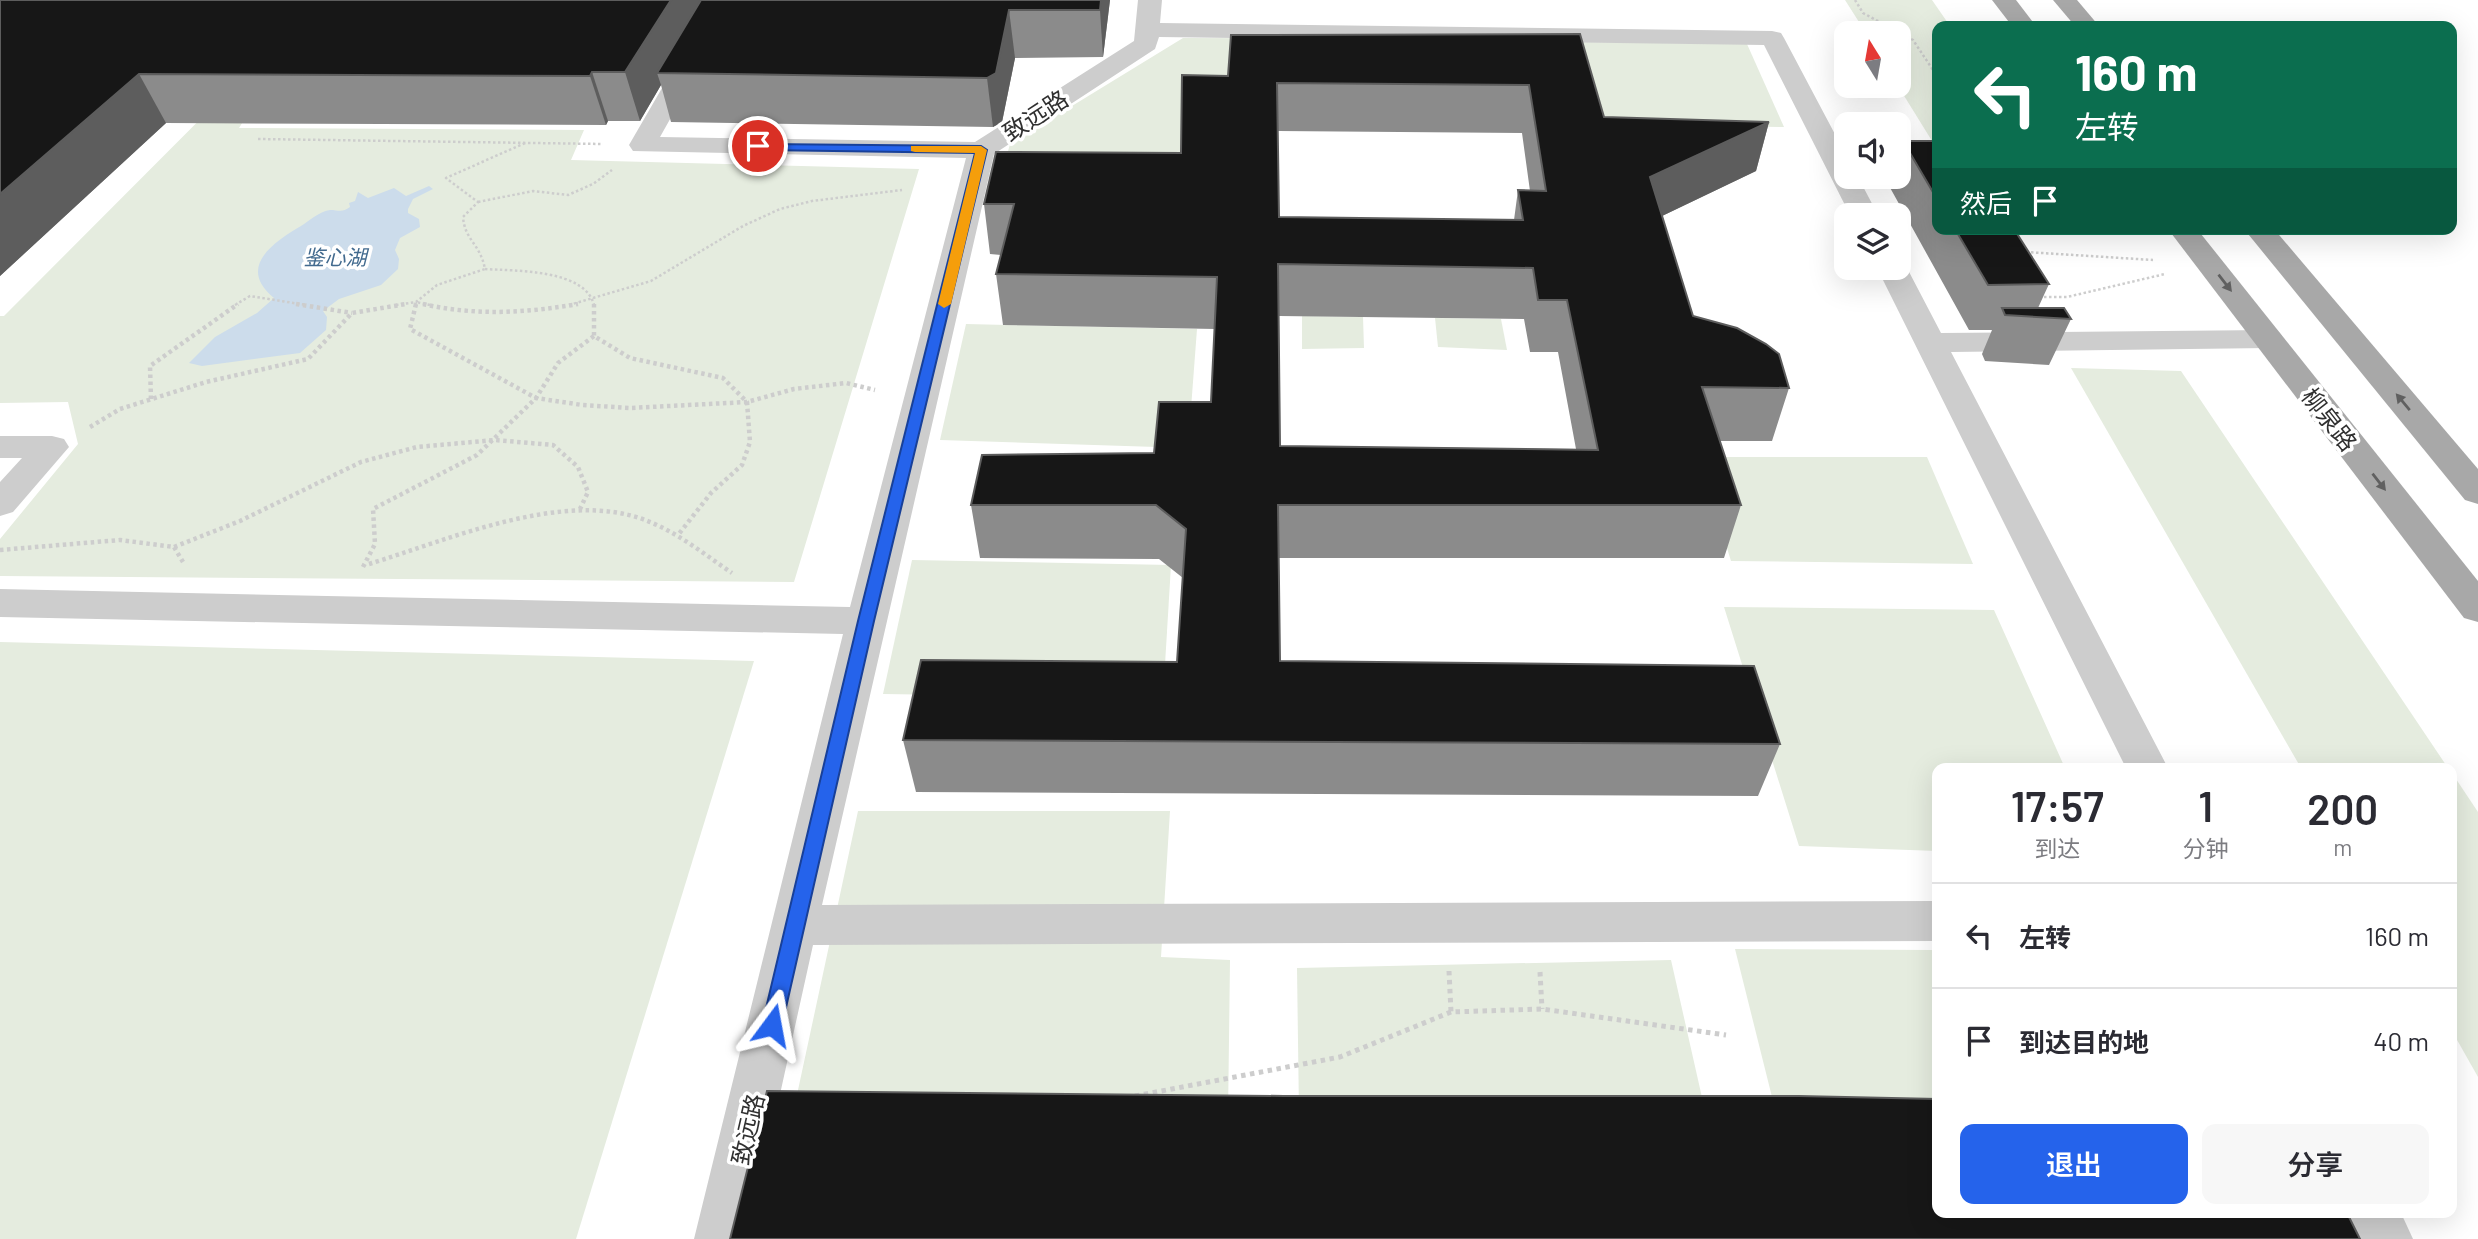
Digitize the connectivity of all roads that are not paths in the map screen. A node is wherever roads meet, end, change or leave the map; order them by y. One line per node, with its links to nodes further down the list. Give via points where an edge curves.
1 (725, 0): 7 (street, via 644,145)
2 (2004, 0): 5 (main road)
3 (2065, 0): 6 (main road)
4 (1149, 15): 7 (street, 致远路, via 1146,44); 8 (street, via 1772,38)
5 (2020, 21)
6 (2083, 21)
7 (981, 150): 19 (street, 致远路)
8 (1858, 203)
9 (2187, 235): 12 (main road, 柳泉路, one-way to 12)
10 (2263, 235): 15 (main road, one-way to 10)
11 (1898, 280): 13 (street)
12 (2268, 339): 13 (street); 18 (main road, 柳泉路, one-way to 18)
13 (1931, 343): 20 (street)
14 (0, 447): 16 (street, via 52,447)
15 (2478, 492)
16 (0, 504)
17 (0, 603): 19 (street)
18 (2478, 608)
19 (866, 621): 22 (street, 致远路)
20 (2144, 763)
21 (1932, 920): 22 (street)
22 (796, 925): 24 (street, 致远路)
23 (2375, 1218): 25 (street)
24 (721, 1239)
25 (2386, 1239)

